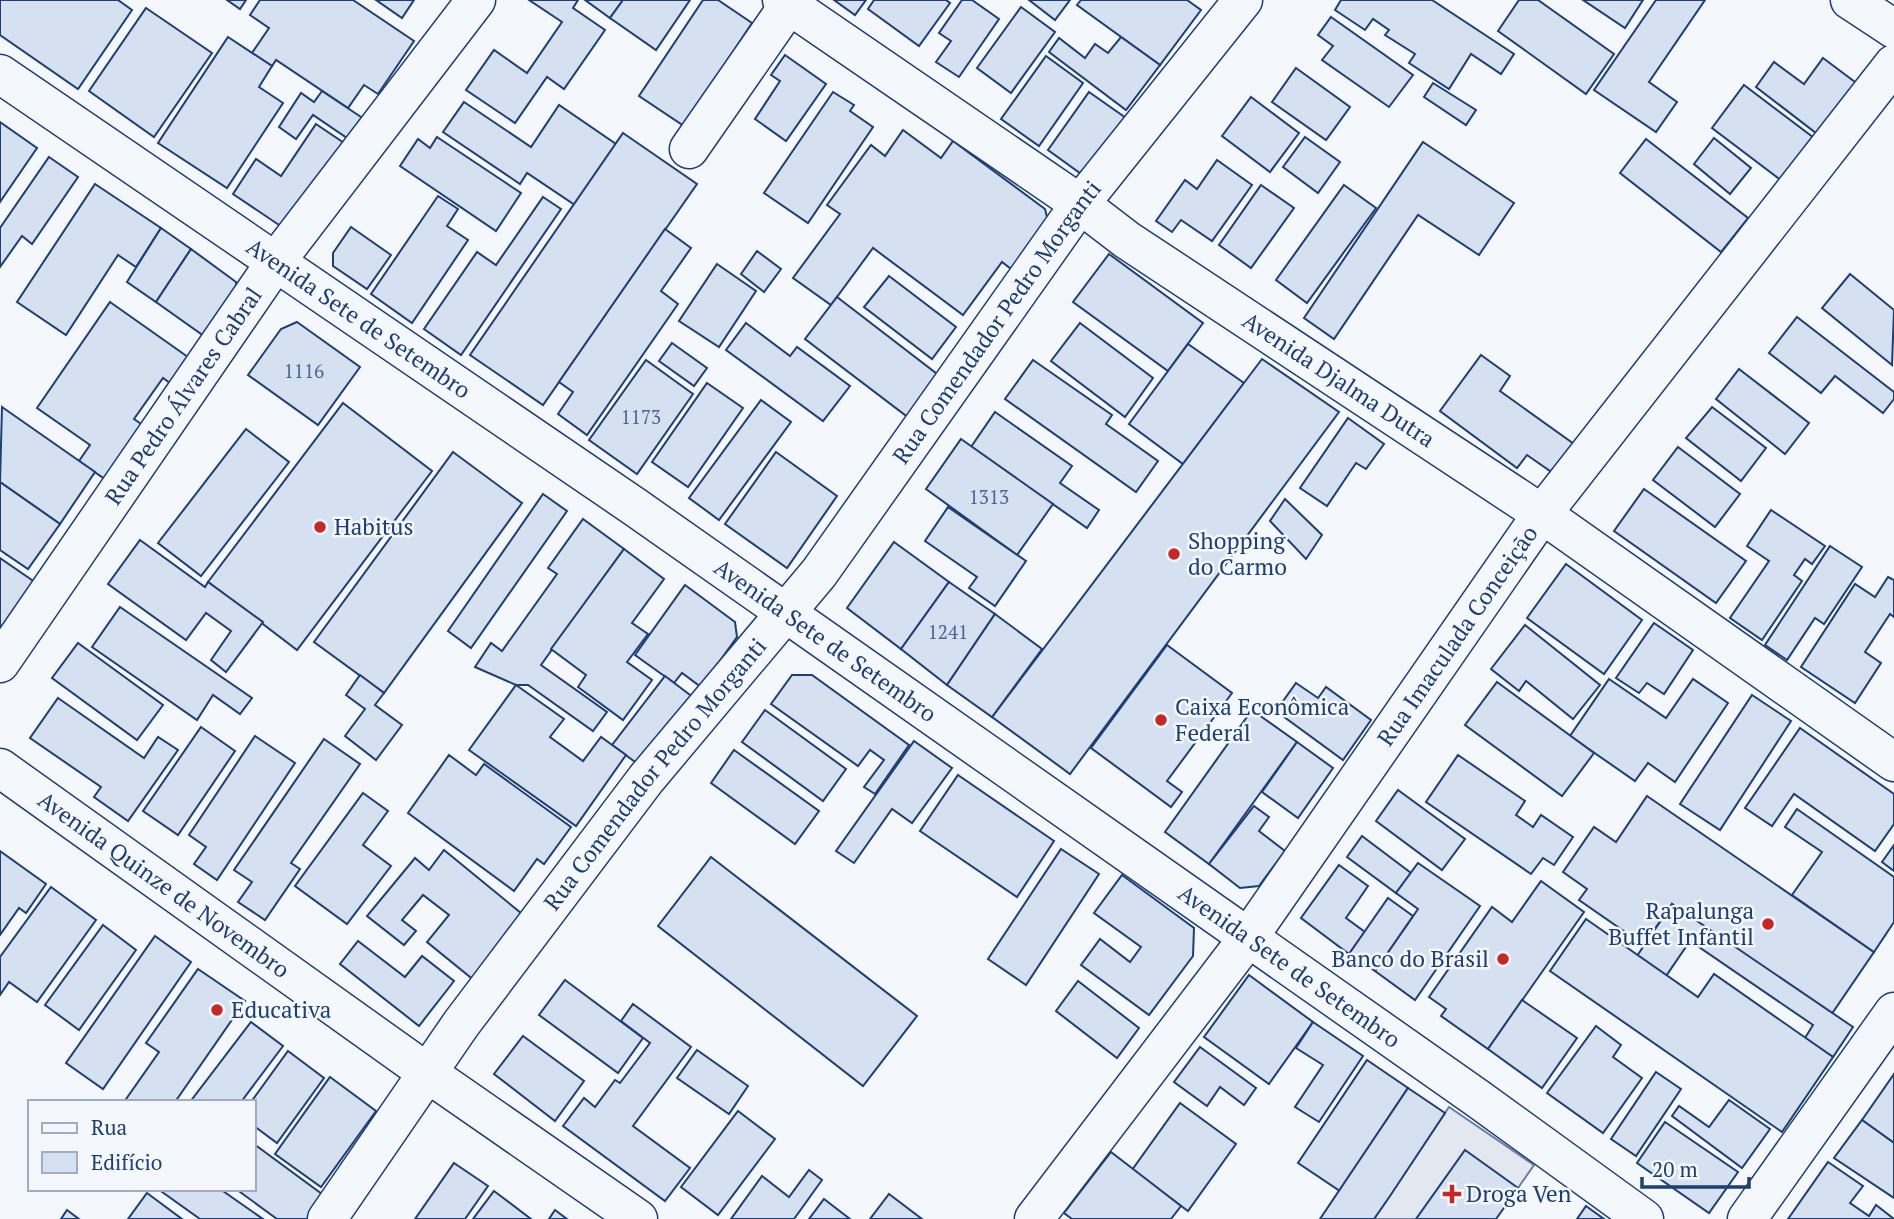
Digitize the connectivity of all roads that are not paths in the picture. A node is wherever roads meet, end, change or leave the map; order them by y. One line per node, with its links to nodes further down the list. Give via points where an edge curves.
1 (476, 0): 10 (street, Rua Pedro Álvares Cabral)
2 (1242, 0): 9 (street, Rua Comendador Pedro Morganti)
3 (1850, 0): 5 (street)
4 (785, 2): 8 (street); 9 (street, Avenida Djalma Dutra)
5 (1894, 29)
6 (1894, 64): 11 (street, Rua Imaculada Conceição)
7 (0, 74): 10 (street, Avenida Sete de Setembro)
8 (689, 149)
9 (1080, 204): 11 (street, Avenida Djalma Dutra, via 1127,240); 12 (street, Rua Comendador Pedro Morganti, via 819,573)
10 (277, 260): 12 (street, Avenida Sete de Setembro); 13 (street, Rua Pedro Álvares Cabral)
11 (1542, 514): 14 (street, Avenida Djalma Dutra); 16 (street, Rua Imaculada Conceição)
12 (785, 612): 16 (street, Avenida Sete de Setembro); 18 (street, Rua Comendador Pedro Morganti, via 646,779 461,1024)
13 (0, 663)
14 (1894, 762)
15 (0, 768): 18 (street, Avenida Quinze de Novembro)
16 (1248, 938): 21 (street, Rua Imaculada Conceição); 22 (street, Avenida Sete de Setembro)
17 (1894, 1012): 23 (street)
18 (429, 1074): 19 (street, Rua Comendador Pedro Morganti); 20 (street, Avenida Quinze de Novembro)
19 (327, 1219)
20 (638, 1219)
21 (1034, 1219)
22 (1644, 1219)
23 (1747, 1219)

